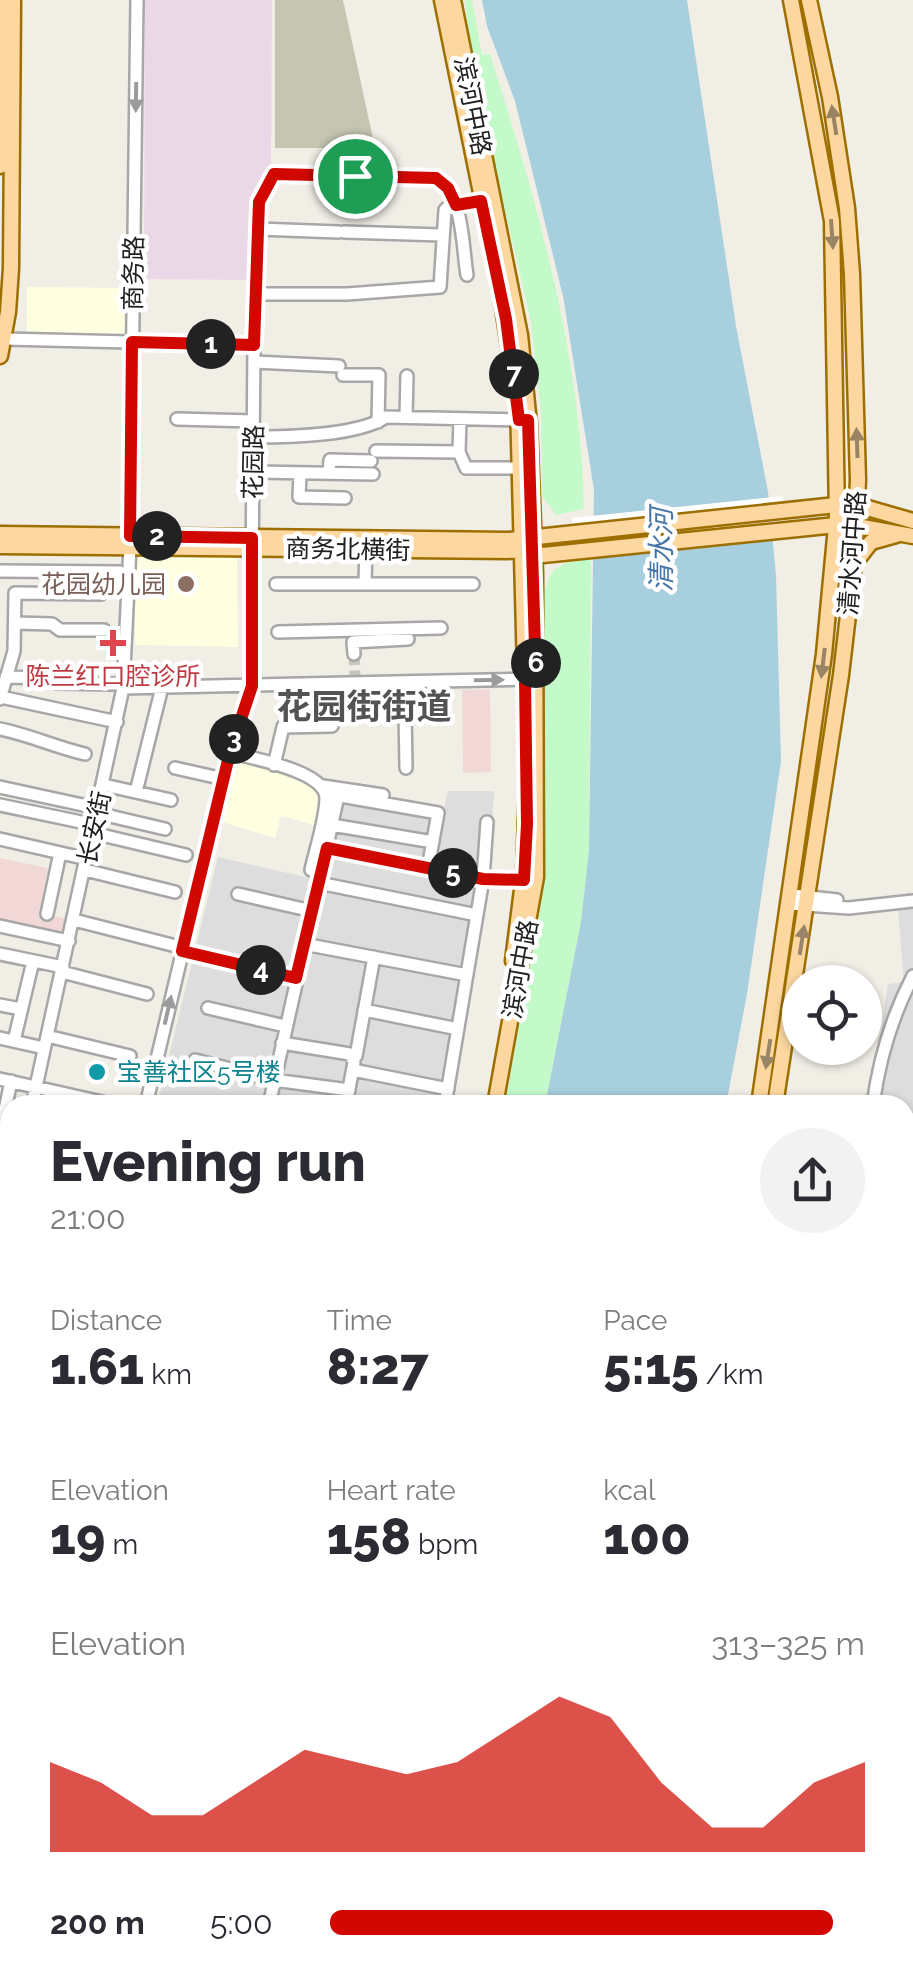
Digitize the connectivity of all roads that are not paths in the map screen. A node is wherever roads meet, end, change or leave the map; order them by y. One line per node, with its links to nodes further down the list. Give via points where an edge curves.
1 (1, 0): 10 (main road)
2 (13, 0): 17 (main road)
3 (137, 0): 18 (street, 商务路, one-way to 18)
4 (442, 0): 11 (main road, 滨河中路)
5 (453, 0): 11 (main road, 滨河中路)
6 (810, 0): 9 (main road, 清水河中路)
7 (817, 0): 9 (main road)
8 (791, 1): 36 (main road, 清水河中路, one-way to 36, via 832,222)
9 (814, 21): 37 (main road, 清水河中路, one-way to 9, via 847,208)
10 (0, 166)
11 (487, 200): 12 (street); 28 (main road, 滨河中路)
12 (456, 205): 13 (street, 花园路, via 436,178 274,174 259,202); 14 (street, via 445,210); 15 (street)
13 (258, 230): 14 (street); 16 (street, 花园路)
14 (442, 235): 16 (street, via 440,286)
15 (467, 275)
16 (256, 294): 19 (street, 花园路)
17 (5, 339): 18 (street); 20 (main road)
18 (132, 342): 19 (street); 46 (street, 商务路)
19 (245, 342): 21 (street, 花园路)
20 (0, 356)
21 (254, 362): 29 (street, 花园路); 30 (street, via 379,375)
22 (407, 376): 24 (street)
23 (474, 412): 25 (street)
24 (406, 417): 25 (street); 30 (street)
25 (422, 417): 27 (street)
26 (177, 419): 29 (street)
27 (460, 419): 28 (street); 32 (street)
28 (524, 420): 33 (main road, 滨河中路)
29 (253, 421): 31 (street, 花园路)
30 (378, 422): 31 (street, via 308,438)
31 (253, 437): 34 (street, 花园路)
32 (459, 452): 33 (street, via 466,468); 35 (street)
33 (525, 468): 49 (main road, 滨河中路)
34 (253, 472): 35 (street); 47 (street, 花园路)
35 (300, 473): 38 (street, via 299,497)
36 (837, 480): 39 (main road, via 830,496); 40 (main road, 清水河中路)
37 (858, 480): 40 (main road, 清水河中路); 41 (main road, via 863,496)
38 (345, 498)
39 (814, 507): 40 (main road); 49 (main road, 商务北横街, via 573,532)
40 (846, 515): 41 (main road); 42 (main road); 43 (main road); 50 (main road, 清水河中路); 51 (main road, 清水河中路)
41 (887, 515): 43 (main road)
42 (787, 529): 49 (main road, 商务北横街, via 575,552); 50 (main road, via 819,536)
43 (910, 530): 51 (main road, via 872,542)
44 (2, 540): 45 (main road, 商务北横街); 52 (street)
45 (58, 541): 46 (main road, 商务北横街); 53 (street)
46 (130, 541): 47 (main road, 商务北横街); 70 (street, 长安街)
47 (252, 543): 48 (main road, 商务北横街); 71 (street, 花园路)
48 (366, 544): 49 (main road, 商务北横街); 56 (street)
49 (528, 545): 67 (main road, 滨河中路)
50 (834, 564): 113 (main road, 清水河中路, one-way to 113)
51 (854, 564): 114 (main road, 清水河中路)
52 (2, 571): 53 (street)
53 (62, 572): 54 (street); 58 (street)
54 (120, 572)
55 (276, 584): 56 (street)
56 (365, 584): 57 (street)
57 (473, 584)
58 (65, 594): 59 (street); 60 (street, via 15,594)
59 (101, 594)
60 (15, 623): 62 (street); 66 (street)
61 (441, 628): 65 (street)
62 (104, 630)
63 (278, 632): 65 (street)
64 (408, 640): 65 (street)
65 (353, 642)
66 (6, 677): 69 (street); 73 (street)
67 (530, 679): 68 (street, one-way to 67); 108 (main road, 滨河中路)
68 (382, 682): 71 (street); 75 (street, via 382,712)
69 (63, 683): 70 (street); 74 (street)
70 (119, 686): 72 (street); 77 (street, 长安街)
71 (252, 686): 72 (street); 80 (street, 花园路)
72 (162, 688): 88 (street)
73 (1, 695): 74 (street)
74 (62, 710): 77 (street)
75 (405, 712): 76 (street); 84 (street)
76 (422, 712)
77 (117, 722): 86 (street, 长安街)
78 (332, 726): 82 (street, via 283,727)
79 (0, 729): 81 (street)
80 (230, 752): 82 (street); 85 (street, 花园路)
81 (85, 754)
82 (274, 765): 89 (street, via 312,776)
83 (175, 768): 85 (street)
84 (406, 768)
85 (224, 780): 122 (street, 花园路)
86 (104, 784): 88 (street); 95 (street, 长安街)
87 (0, 787): 91 (street)
88 (136, 792): 92 (street)
89 (329, 792): 90 (street); 97 (street); 100 (street, via 438,813); 106 (street)
90 (383, 795)
91 (44, 797): 94 (street); 95 (street)
92 (172, 800)
93 (0, 804): 94 (street)
94 (41, 813): 95 (street)
95 (94, 820): 98 (street); 103 (street); 104 (street, 长安街)
96 (487, 822): 107 (street)
97 (332, 825): 100 (street); 101 (street)
98 (165, 828)
99 (0, 839): 102 (street)
100 (433, 842): 105 (street)
101 (327, 848): 105 (street); 109 (street)
102 (60, 853): 104 (street); 116 (street)
103 (186, 855)
104 (86, 865): 110 (street); 118 (street, 长安街)
105 (428, 868): 107 (street)
106 (311, 870)
107 (483, 879): 108 (street); 117 (street)
108 (529, 881): 155 (main road, 滨河中路); 156 (main road, 滨河中路)
109 (319, 883): 115 (street); 117 (street)
110 (175, 892)
111 (238, 894): 115 (street)
112 (913, 898): 114 (street, via 850,908)
113 (791, 900): 114 (street); 157 (main road, 清水河中路, one-way to 157)
114 (808, 903): 158 (main road, 清水河中路, one-way to 114)
115 (312, 911): 121 (street)
116 (47, 914)
117 (477, 915): 127 (street)
118 (74, 920): 120 (street, 长安街); 122 (street)
119 (0, 926): 120 (street)
120 (70, 941): 126 (street, 长安街)
121 (304, 944): 124 (street); 129 (street)
122 (177, 948): 129 (street); 151 (street, 花园路, one-way to 122)
123 (0, 954): 125 (street)
124 (374, 957): 127 (street); 134 (street)
125 (32, 961): 126 (street); 133 (street)
126 (63, 970): 130 (street); 139 (street, 长安街)
127 (468, 975): 136 (street)
128 (913, 976): 159 (street, via 889,1034)
129 (296, 978): 135 (street)
130 (146, 994)
131 (0, 1005): 133 (street)
132 (208, 1008): 135 (street)
133 (21, 1009): 138 (street)
134 (364, 1010): 136 (street); 143 (street)
135 (286, 1026): 140 (street)
136 (458, 1028): 147 (street)
137 (0, 1038): 138 (street)
138 (14, 1041): 139 (street)
139 (46, 1042): 141 (street); 146 (street, 长安街)
140 (282, 1043): 143 (street, via 342,1050); 145 (street)
141 (130, 1056)
142 (195, 1060): 145 (street)
143 (353, 1064): 147 (street); 148 (street)
144 (6, 1080): 146 (street)
145 (274, 1080): 148 (street); 152 (street)
146 (36, 1087): 149 (street, 长安街); 150 (street)
147 (448, 1088): 154 (street)
148 (349, 1090): 153 (street)
149 (34, 1095)
150 (73, 1095)
151 (148, 1095)
152 (271, 1095)
153 (348, 1095)
154 (447, 1095)
155 (488, 1095)
156 (497, 1095)
157 (761, 1095)
158 (777, 1095)
159 (875, 1095)

